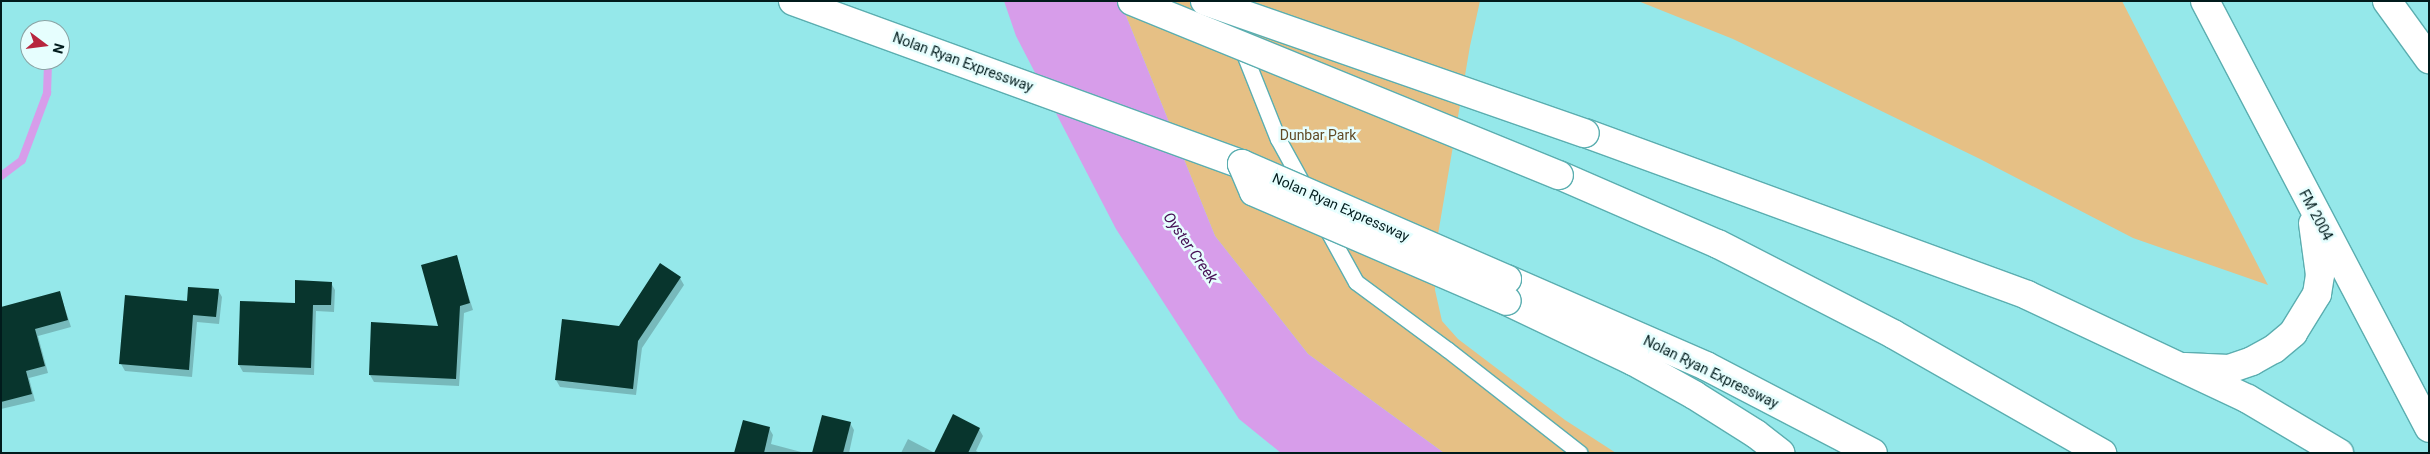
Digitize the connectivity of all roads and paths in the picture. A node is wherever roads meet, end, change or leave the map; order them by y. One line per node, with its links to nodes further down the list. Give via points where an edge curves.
1 (1132, 1): 15 (main road, bridge, via 1559,175 1718,244 1892,334)
2 (1205, 1): 10 (main road, bridge, via 1585,133 2027,295)
3 (1226, 1): 12 (lane, via 1225,7 1278,139 1356,282)
4 (2205, 1): 8 (main road, FM 2004 / FM 2004)
5 (2387, 1): 7 (main road)
6 (806, 6): 9 (main road, Nolan Ryan Expressway, bridge, via 1242,164 1254,192)
7 (2429, 59)
8 (2311, 205): 10 (main road, via 2320,275 2317,294 2293,332 2274,349 2230,370); 11 (main road, FM 2004 / FM 2004)
9 (1507, 290): 13 (main road, via 1725,415); 14 (main road, Nolan Ryan Expressway, via 1706,366)
10 (2185, 367): 16 (main road, via 2248,399)
11 (2429, 428)
12 (1580, 453)
13 (1780, 453)
14 (1872, 453)
15 (2102, 453)
16 (2339, 453)

